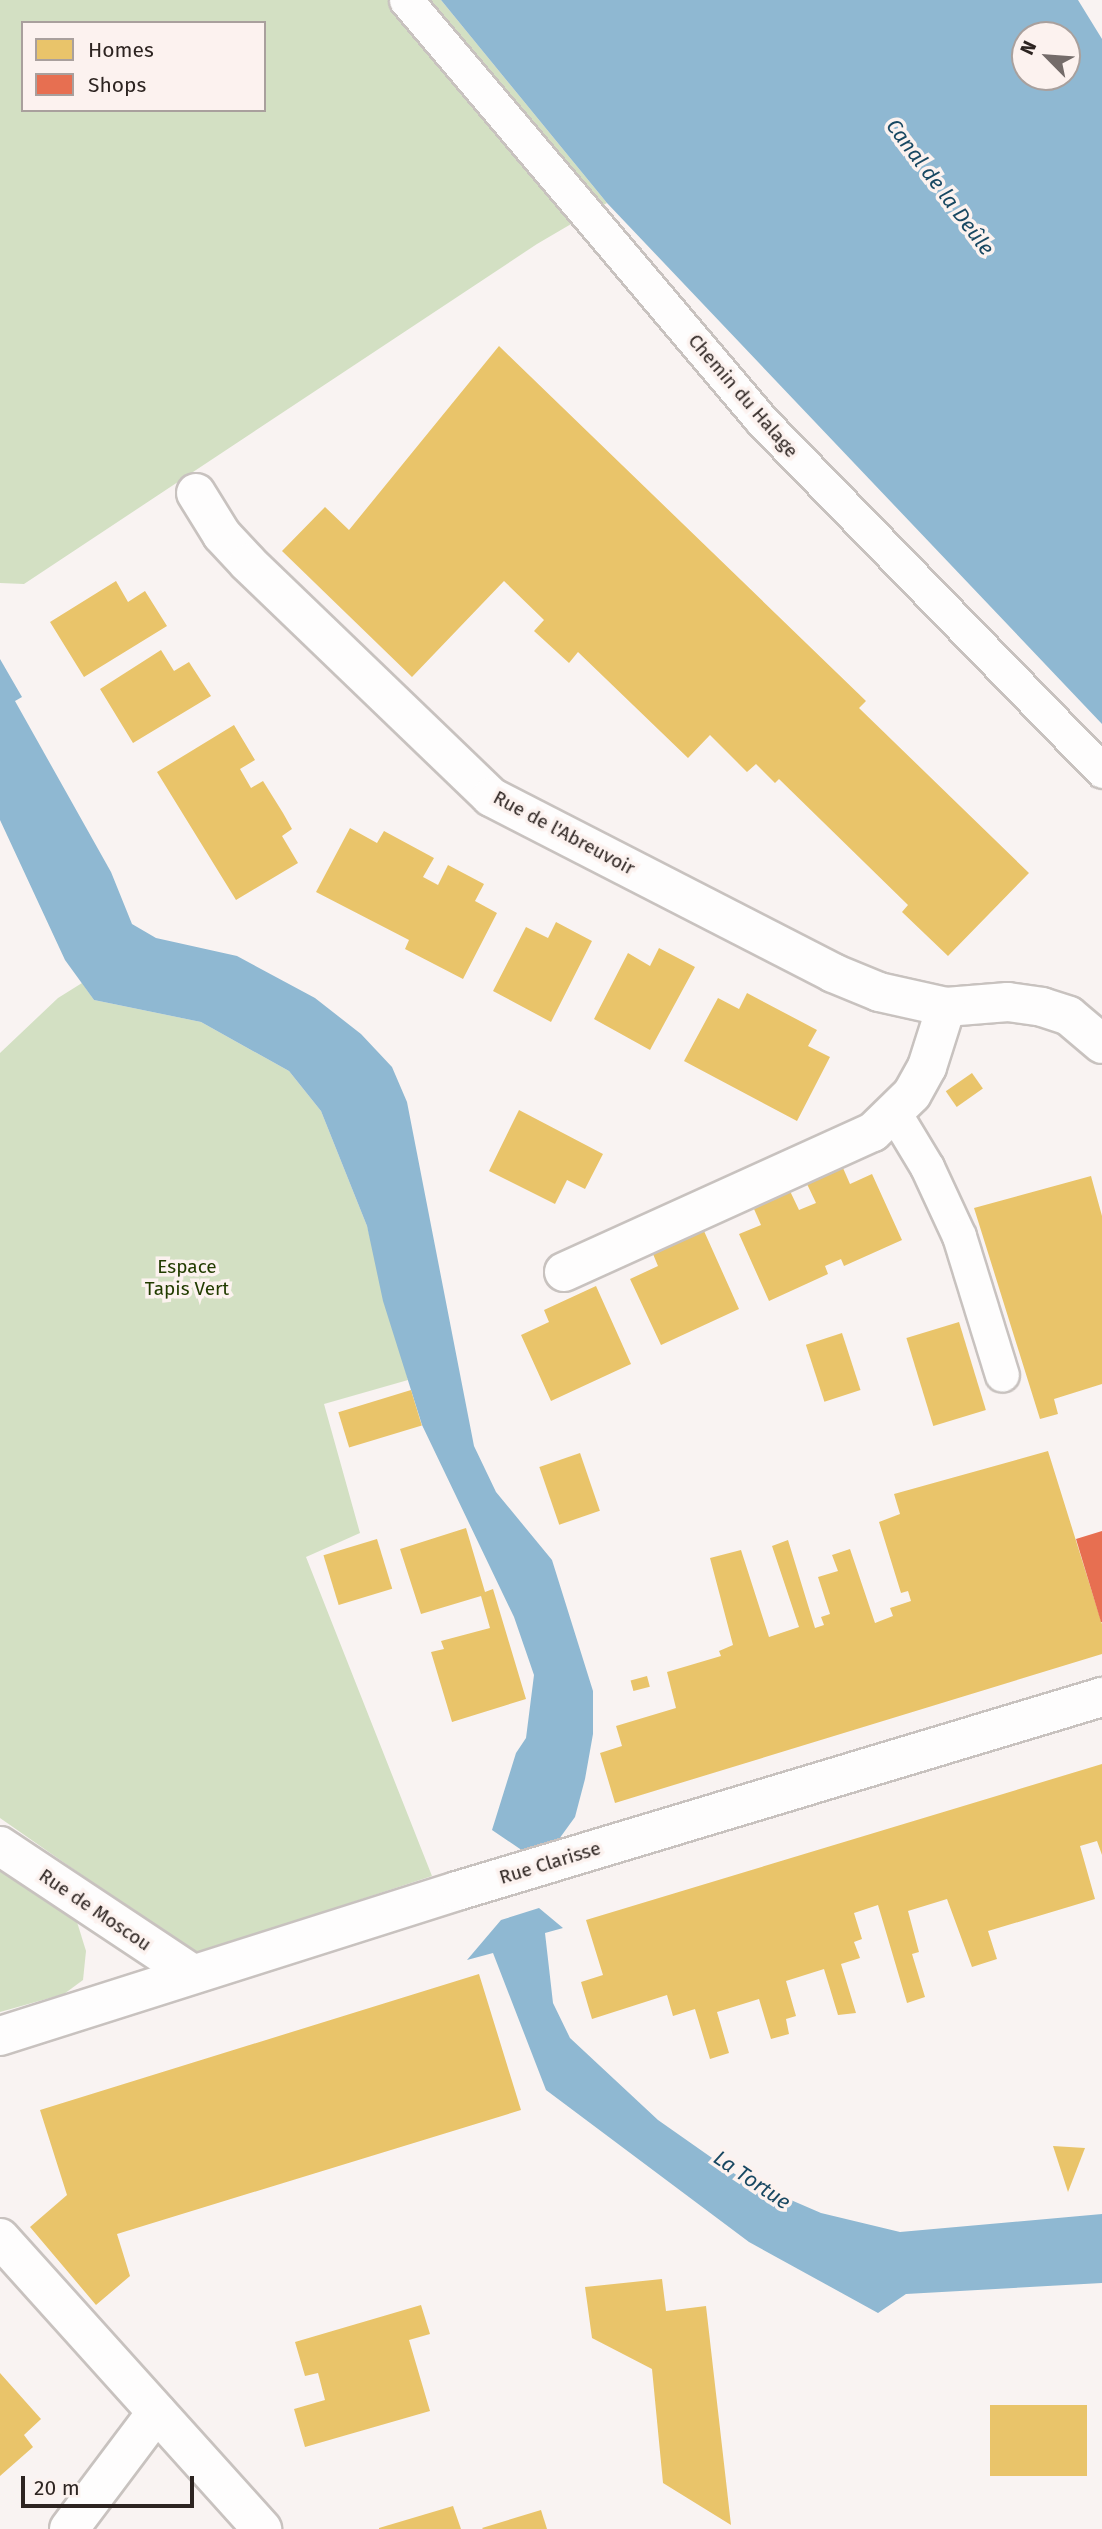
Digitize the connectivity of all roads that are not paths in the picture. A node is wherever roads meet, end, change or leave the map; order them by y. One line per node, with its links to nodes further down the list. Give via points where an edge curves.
1 (406, 0): 3 (lane, Chemin du Halage, via 762,421)
2 (196, 493): 4 (street, Rue de l'Abreuvoir, via 222,535 248,563 491,797 833,973 914,1003)
3 (1102, 771)
4 (946, 1007): 5 (street, Rue de l'Abreuvoir, via 1008,1002 1042,1007 1069,1016); 6 (street, via 927,1067)
5 (1102, 1044)
6 (895, 1114): 7 (street, via 853,1144); 8 (lane, via 927,1167 959,1236)
7 (564, 1272)
8 (1002, 1376)
9 (1102, 1697): 11 (street, Rue Clarisse)
10 (0, 1846): 11 (street, Rue de Moscou)
11 (191, 1973): 12 (street, Rue Clarisse)
12 (0, 2036)
13 (0, 2238): 14 (street)
14 (157, 2412): 15 (street); 16 (street)
15 (69, 2529)
16 (262, 2529)

